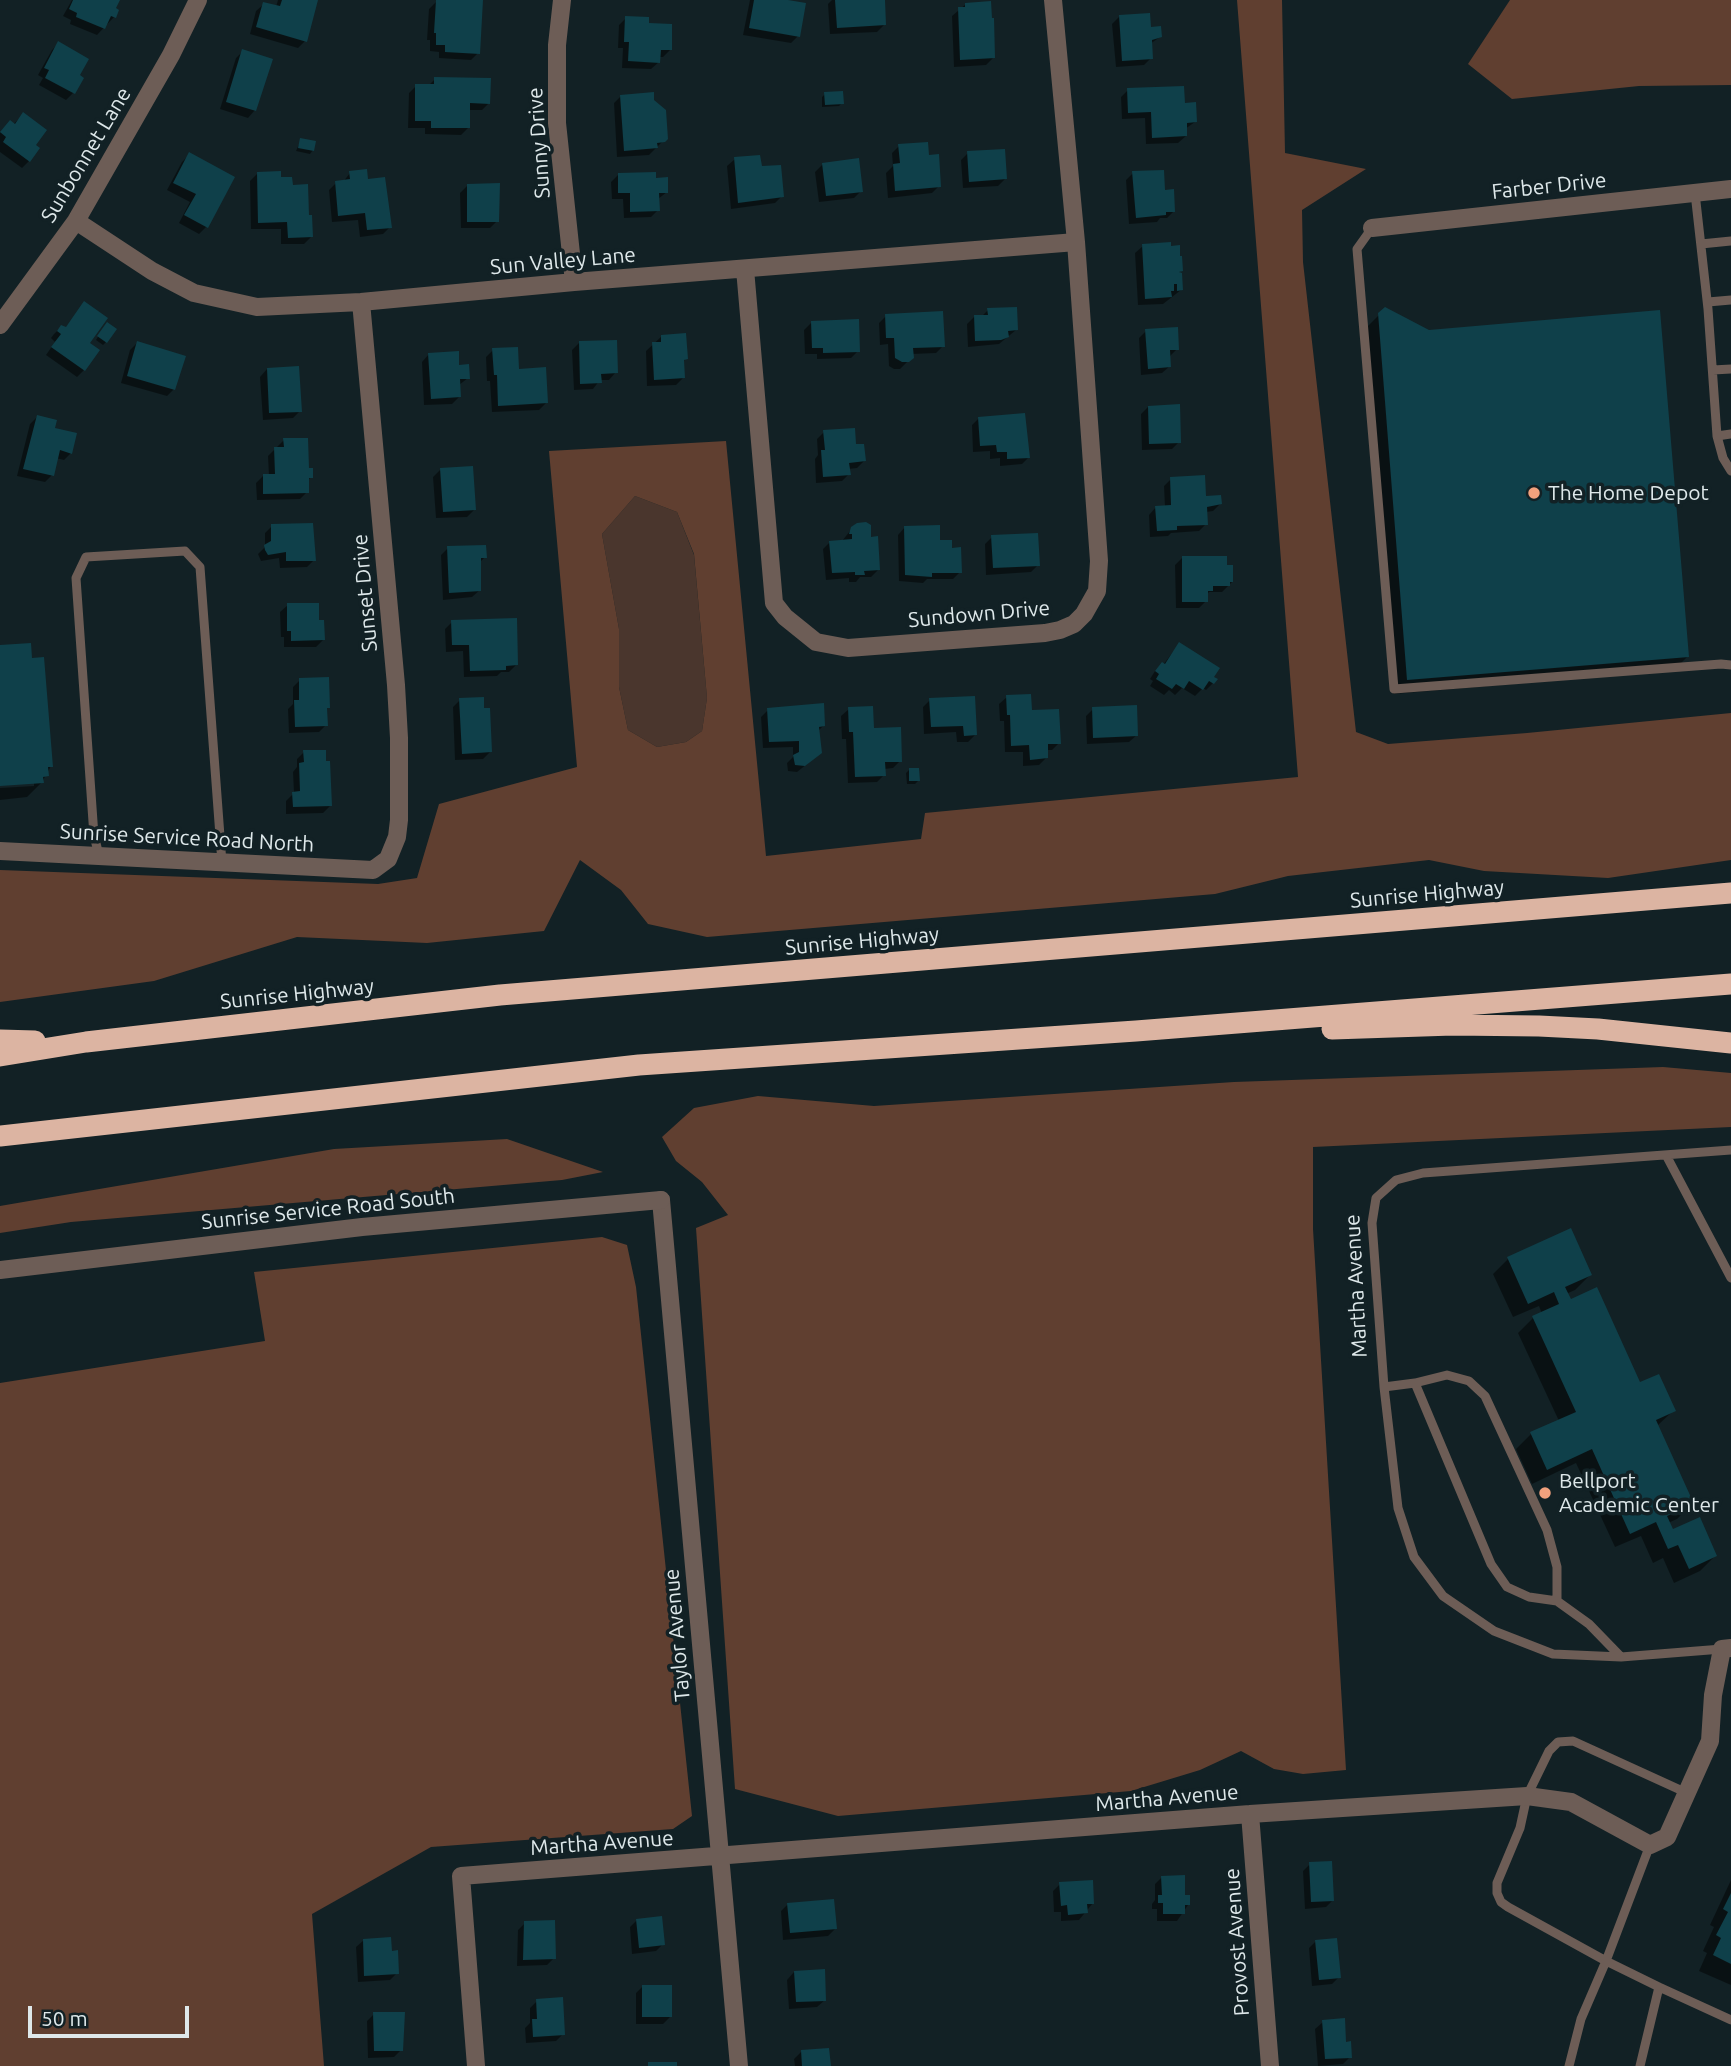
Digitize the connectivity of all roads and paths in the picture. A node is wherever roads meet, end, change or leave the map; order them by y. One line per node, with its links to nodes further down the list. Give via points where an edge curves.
1 (198, 0): 6 (street, Sunbonnet Lane)
2 (562, 0): 12 (street, Sunny Drive, via 557,123)
3 (1053, 0): 9 (street, Sundown Drive)
4 (1731, 189): 5 (street, Farber Drive)
5 (1695, 193): 7 (street, Farber Drive); 10 (lane)
6 (75, 221): 14 (street, Sun Valley Lane, via 194,293 257,307); 16 (street, Sunbonnet Lane)
7 (1372, 228): 22 (lane, via 1357,249 1394,689)
8 (1731, 241): 10 (lane)
9 (1076, 242): 11 (street, Sun Valley Lane); 11 (street, Sundown Drive, via 1099,561 1097,591 1084,614 1060,631 876,647 816,642 774,603)
10 (1701, 244): 15 (lane)
11 (745, 269): 12 (street, Sun Valley Lane)
12 (574, 282): 14 (street, Sun Valley Lane)
13 (1731, 300): 15 (lane)
14 (361, 302): 26 (street, Sunset Drive, via 396,685 400,785 397,837 388,859)
15 (1708, 302): 18 (lane)
16 (0, 325)
17 (1731, 369): 18 (lane)
18 (1713, 370): 20 (lane)
19 (1731, 435): 20 (lane)
20 (1717, 436): 21 (lane)
21 (1731, 471)
22 (1731, 665)
23 (0, 851): 24 (street, Sunrise Service Road North)
24 (99, 855): 25 (street, Sunrise Service Road North); 25 (lane, via 76,578 86,557 185,551 200,567)
25 (222, 863): 26 (street, Sunrise Service Road North)
26 (373, 870)
27 (1731, 893): 31 (highway, Sunrise Highway, via 500,995)
28 (1731, 984): 29 (highway)
29 (1136, 1031): 32 (highway, via 1496,1024); 34 (highway, via 639,1065)
30 (0, 1040): 31 (highway)
31 (86, 1042): 33 (highway, Sunrise Highway)
32 (1731, 1043)
33 (0, 1056)
34 (0, 1136)
35 (1731, 1150): 36 (lane, Martha Avenue)
36 (1666, 1155): 39 (lane); 41 (lane, Martha Avenue, via 1396,1180 1376,1198 1372,1223)
37 (661, 1200): 38 (street, Sunrise Service Road South, via 362,1227); 49 (street, Taylor Avenue)
38 (0, 1270)
39 (1731, 1278)
40 (1415, 1384): 41 (lane); 42 (lane, via 1491,1564 1507,1587 1529,1597); 42 (lane, via 1447,1375 1469,1381 1485,1396 1547,1530 1557,1567)
41 (1384, 1387): 44 (lane, Martha Avenue, via 1398,1508 1414,1557 1443,1596 1494,1631 1553,1654)
42 (1557, 1601): 44 (lane, via 1589,1624)
43 (1726, 1648): 44 (lane, Martha Avenue); 45 (street, Martha Avenue, via 1713,1695 1710,1741)
44 (1621, 1657)
45 (1687, 1793): 46 (lane, via 1573,1741 1558,1742 1549,1751); 48 (street, Martha Avenue, via 1667,1837)
46 (1527, 1796): 47 (street, Martha Avenue); 48 (street, Martha Avenue, via 1571,1802); 50 (lane, via 1520,1828 1497,1883 1501,1902)
47 (1251, 1814): 49 (street, Martha Avenue); 55 (street, Provost Avenue)
48 (1650, 1845): 50 (lane)
49 (720, 1857): 53 (street, Martha Avenue, via 461,1876); 54 (street, Taylor Avenue)
50 (1606, 1961): 51 (lane); 56 (lane, via 1581,2019)
51 (1659, 1987): 52 (lane); 57 (lane)
52 (1731, 2020)
53 (476, 2066)
54 (739, 2066)
55 (1270, 2066)
56 (1569, 2066)
57 (1640, 2066)

